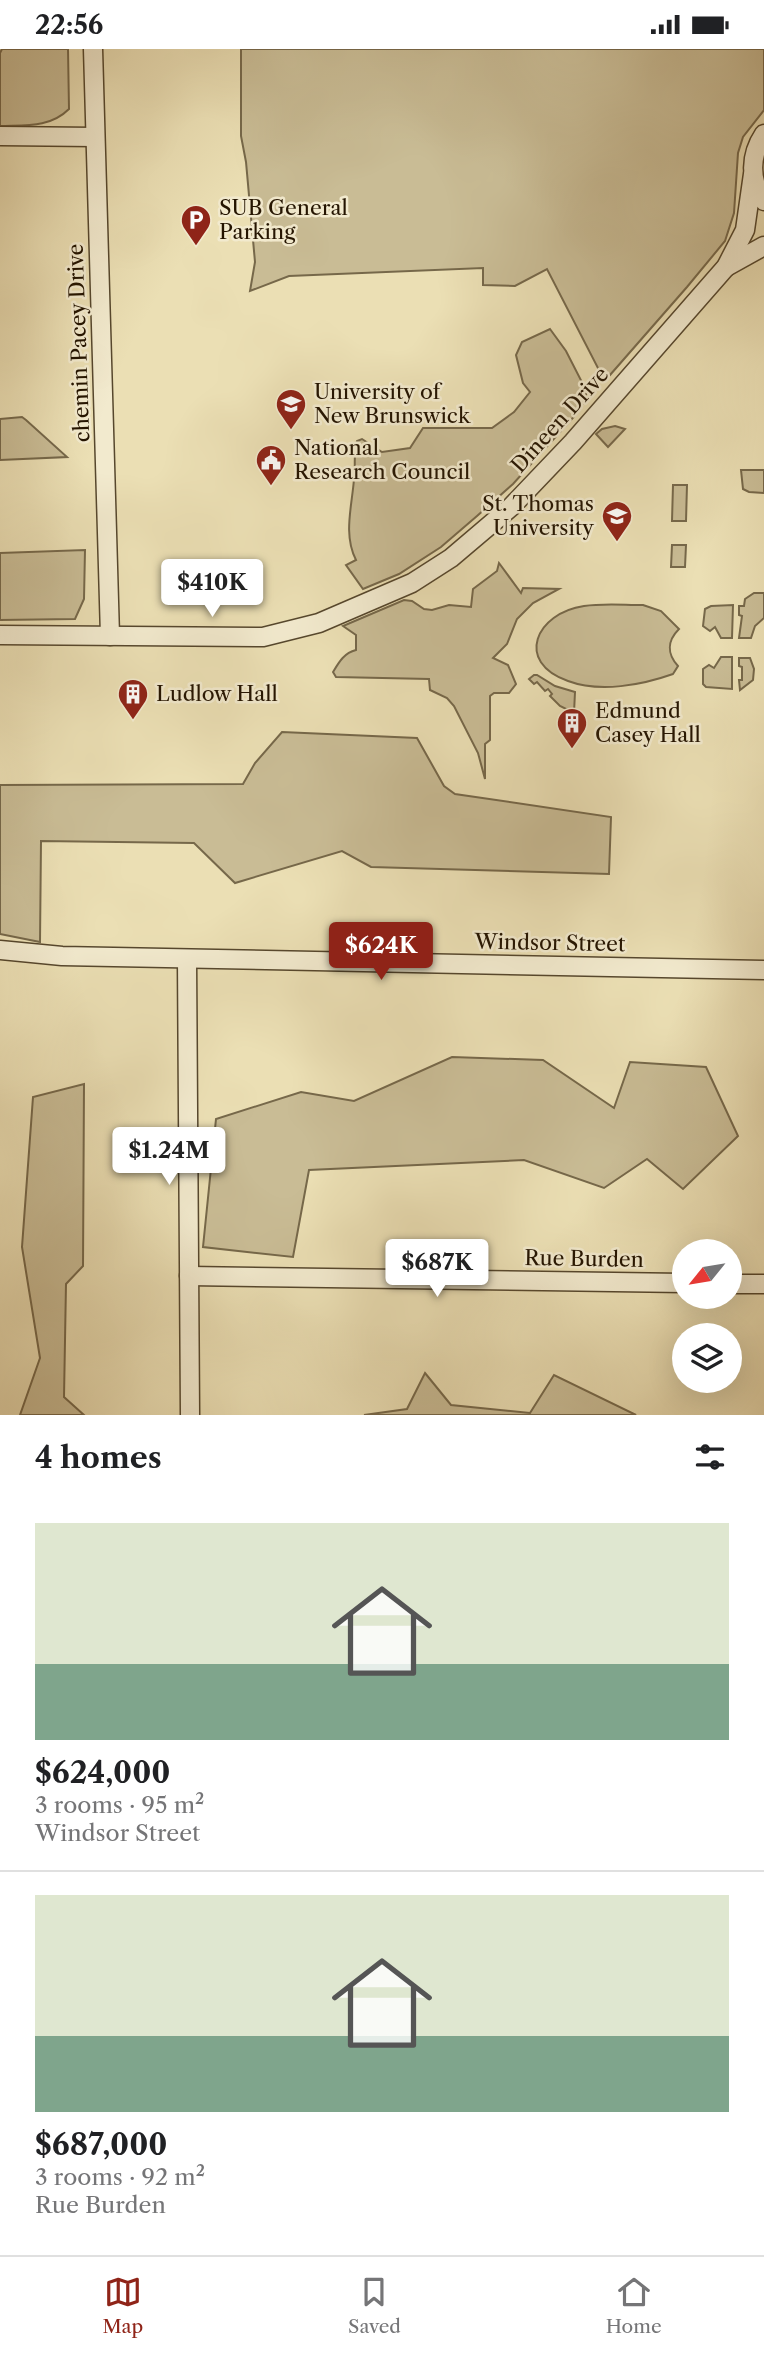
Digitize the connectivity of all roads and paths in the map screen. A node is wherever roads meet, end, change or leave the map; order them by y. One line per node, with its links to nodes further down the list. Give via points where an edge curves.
1 (93, 49): 4 (street, chemin Pacey Drive)
2 (764, 134): 5 (street, via 754,155)
3 (0, 136): 4 (street)
4 (95, 137): 10 (street, chemin Pacey Drive)
5 (753, 174): 6 (street); 8 (street, via 745,230)
6 (764, 201)
7 (764, 246): 8 (street)
8 (726, 267): 10 (street, Dineen Drive, via 511,507 451,558 412,583 319,623 264,637)
9 (0, 635): 10 (street, Dineen Drive)
10 (110, 636)
11 (0, 950): 12 (street, Windsor Street)
12 (187, 959): 13 (street, Windsor Street); 14 (street)
13 (764, 970)
14 (189, 1276): 15 (street, Rue Burden); 18 (street)
15 (672, 1283)
16 (742, 1284): 17 (street)
17 (764, 1284)
18 (190, 1415)

